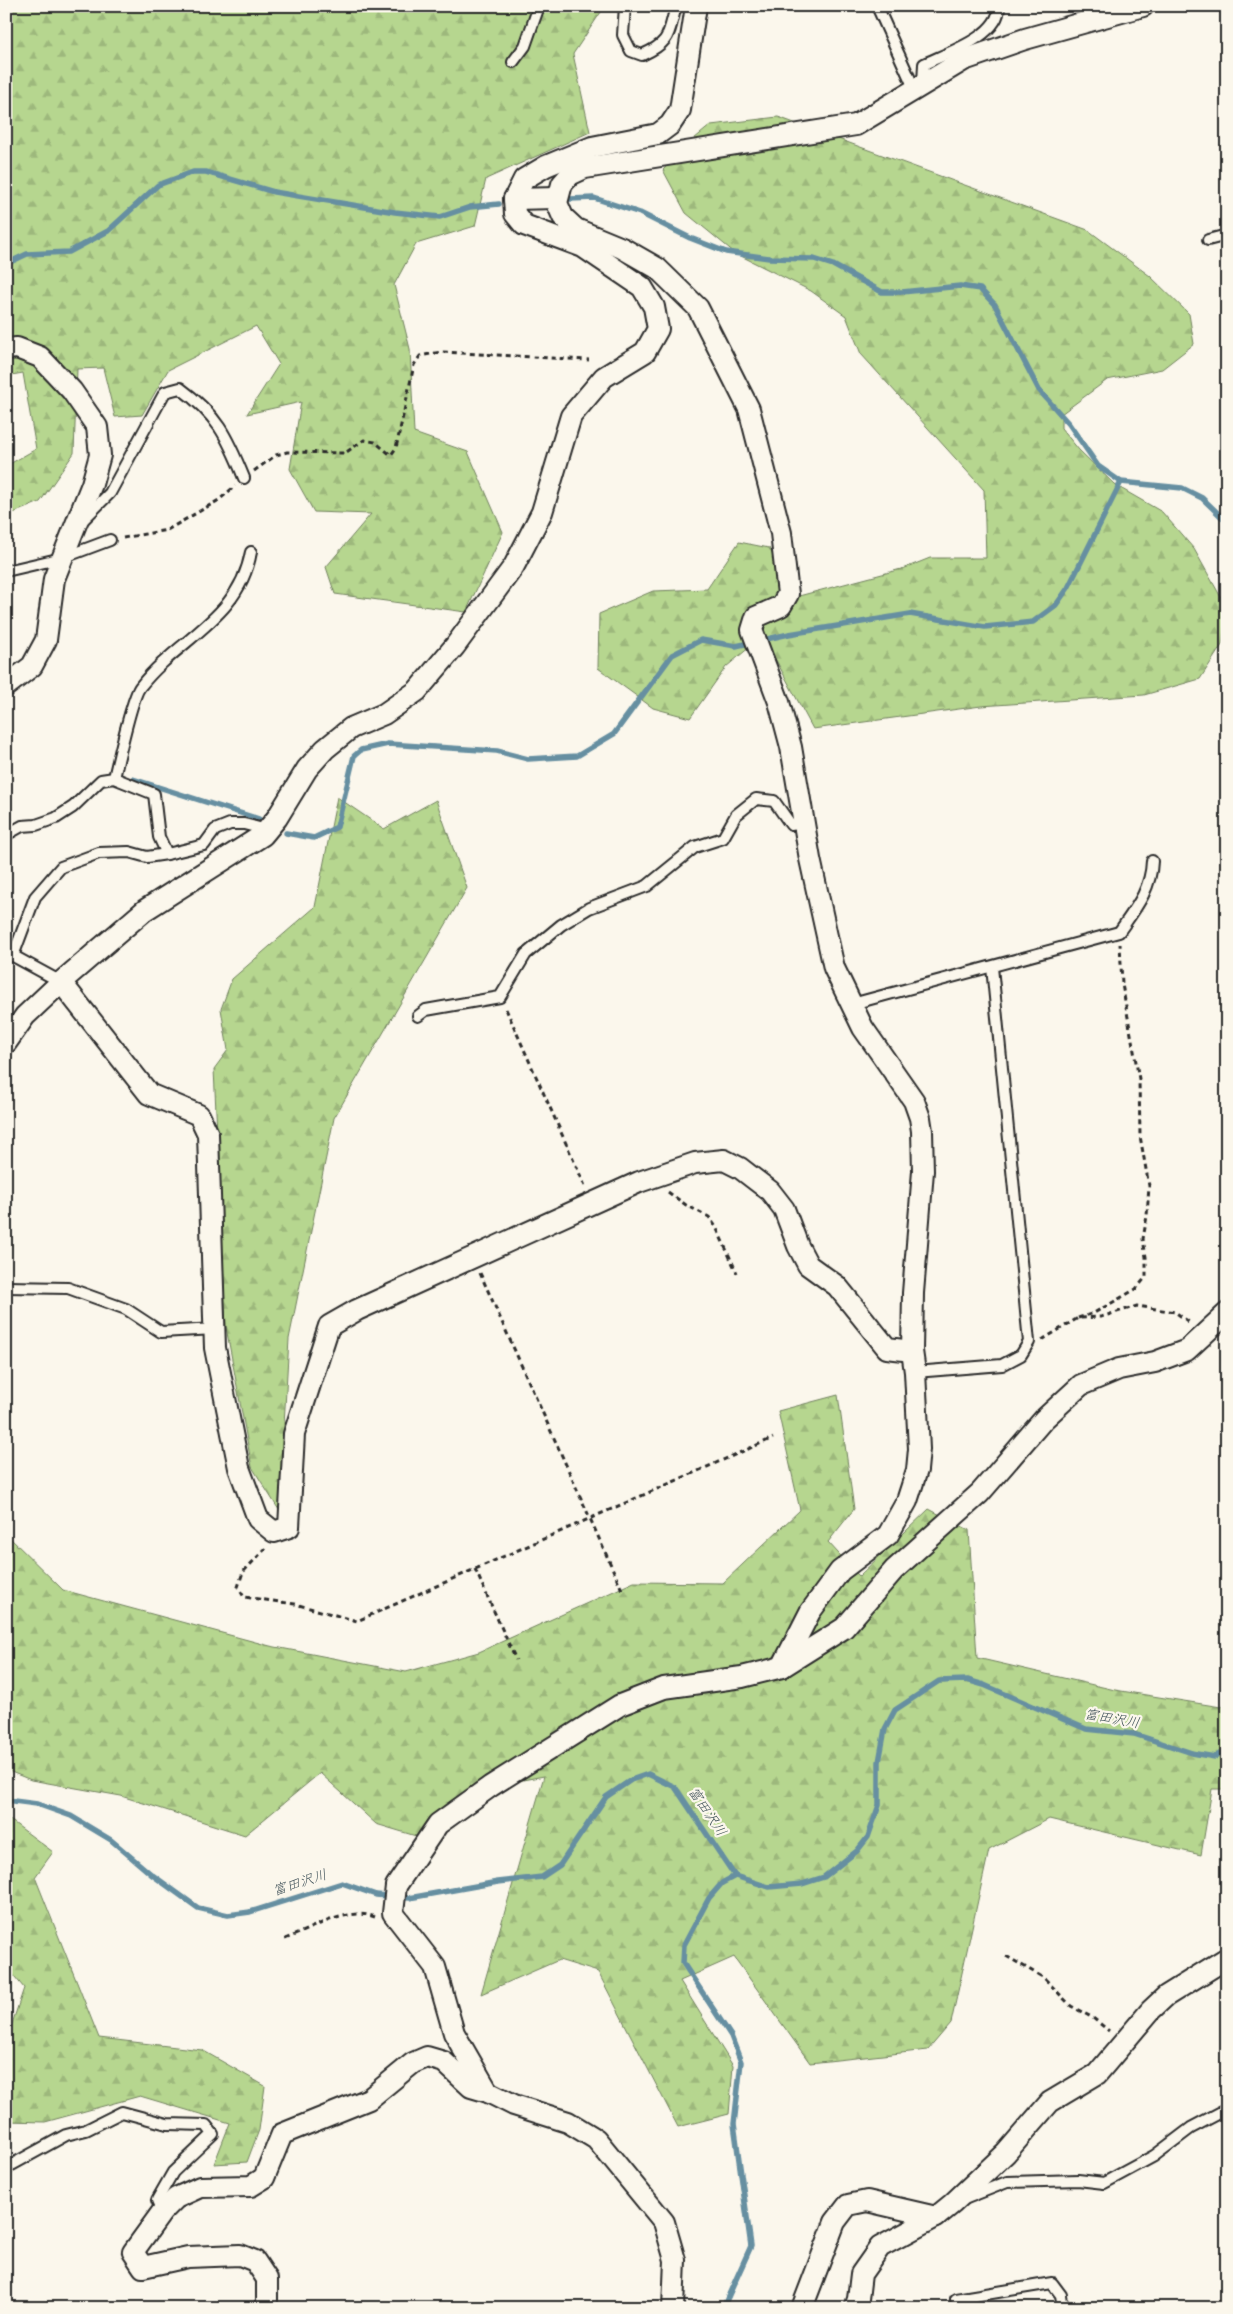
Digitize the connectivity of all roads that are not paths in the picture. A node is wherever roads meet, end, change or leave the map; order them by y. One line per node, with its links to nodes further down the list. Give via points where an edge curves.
1 (539, 6): 8 (lane, via 525,46)
2 (625, 6): 3 (lane, via 623,35 631,51 642,55 666,41)
3 (676, 6)
4 (696, 6): 11 (street, via 680,110 670,125 658,134 592,147 546,166 524,179)
5 (877, 6): 9 (lane)
6 (999, 6): 9 (lane, via 999,15 990,29 924,64)
7 (1143, 6): 9 (street, via 964,60)
8 (513, 62)
9 (919, 86): 10 (street, via 856,125 586,168 570,175 562,184)
10 (557, 198): 11 (street); 23 (street, via 558,209 567,222 657,268 698,308 746,402 766,467 781,533 788,594 781,606 756,617 752,630 779,702 791,747)
11 (514, 199): 24 (street, via 515,214 524,225 583,247 642,287 654,307 658,329 645,352 604,377 571,416 542,512 514,566 455,646 417,691 384,714 351,728 324,749)
12 (1227, 235): 13 (lane)
13 (1208, 240)
14 (6, 349): 16 (street, via 17,348 40,357 72,390 97,427 100,455 92,484)
15 (244, 478): 16 (lane, via 226,435 200,402 180,388 165,392 110,493)
16 (72, 530): 19 (street)
17 (110, 540): 19 (lane)
18 (251, 552): 22 (lane, via 248,569 226,607 139,688)
19 (62, 558): 20 (lane); 21 (street, via 54,579 46,640 32,666)
20 (6, 571)
21 (6, 686)
22 (114, 778): 25 (lane, via 101,780 73,807 56,818 22,826); 26 (lane, via 154,794 159,837)
23 (804, 823): 31 (street, via 834,968); 32 (lane, via 791,825 774,801 756,799 736,815 723,838 695,847 647,886 589,908 561,925 526,954 500,997 426,1010)
24 (267, 830): 26 (lane, via 230,824 215,830 204,845); 30 (street, via 145,910)
25 (6, 835)
26 (167, 854): 28 (lane, via 147,857 129,852 99,852 61,867 35,897)
27 (1152, 860): 29 (lane, via 1151,878 1119,932)
28 (10, 954): 30 (lane)
29 (992, 967): 31 (lane); 38 (lane, via 1028,1342 1021,1355 1002,1365)
30 (61, 982): 33 (street, via 25,1016); 36 (street, via 148,1094 199,1115 208,1134)
31 (852, 1004): 37 (street, via 864,1028 914,1100 920,1118 923,1171 913,1293)
32 (418, 1016)
33 (6, 1043)
34 (6, 1287): 36 (lane, via 68,1288 126,1309 161,1332)
35 (1227, 1313): 39 (street, via 1187,1350 1155,1362 1119,1369 1081,1385 1044,1419 980,1493 894,1570 844,1628)
36 (215, 1329): 37 (street, via 215,1348 239,1468 258,1519 274,1532 289,1527 294,1434 329,1326 357,1310 593,1202 695,1163 724,1160 770,1191 784,1209 808,1265 837,1286 887,1348)
37 (912, 1351): 38 (street)
38 (915, 1372): 39 (street, via 919,1448 917,1470 908,1501 888,1535 840,1571 810,1612)
39 (782, 1667): 41 (street, via 742,1677 664,1688 620,1705 490,1786 438,1824 396,1886 393,1913 435,1967 454,2034)
40 (1227, 1958): 44 (street, via 1166,1996 1096,2074 1050,2102 1006,2153)
41 (488, 2092): 45 (street, via 471,2087 444,2062 427,2057 413,2063 370,2099 282,2134 264,2178 251,2186 200,2187 176,2198); 48 (street, via 514,2105 568,2122 596,2138 664,2222 675,2260)
42 (1227, 2109): 44 (lane, via 1191,2128 1154,2156 1104,2183 1078,2180 1007,2182)
43 (6, 2168): 45 (lane, via 66,2135 86,2130 122,2112 167,2124 206,2125 213,2134 173,2172 157,2200)
44 (952, 2204): 46 (street)
45 (162, 2212): 47 (street, via 133,2252 143,2267 188,2257 240,2255 254,2261 267,2279)
46 (936, 2217): 49 (street, via 867,2201 848,2206 835,2222); 50 (street, via 880,2247 861,2274)
47 (267, 2308)
48 (673, 2308)
49 (802, 2308)
50 (855, 2308)
51 (958, 2308): 52 (lane, via 956,2299 1052,2283 1061,2295)
52 (1063, 2308)

